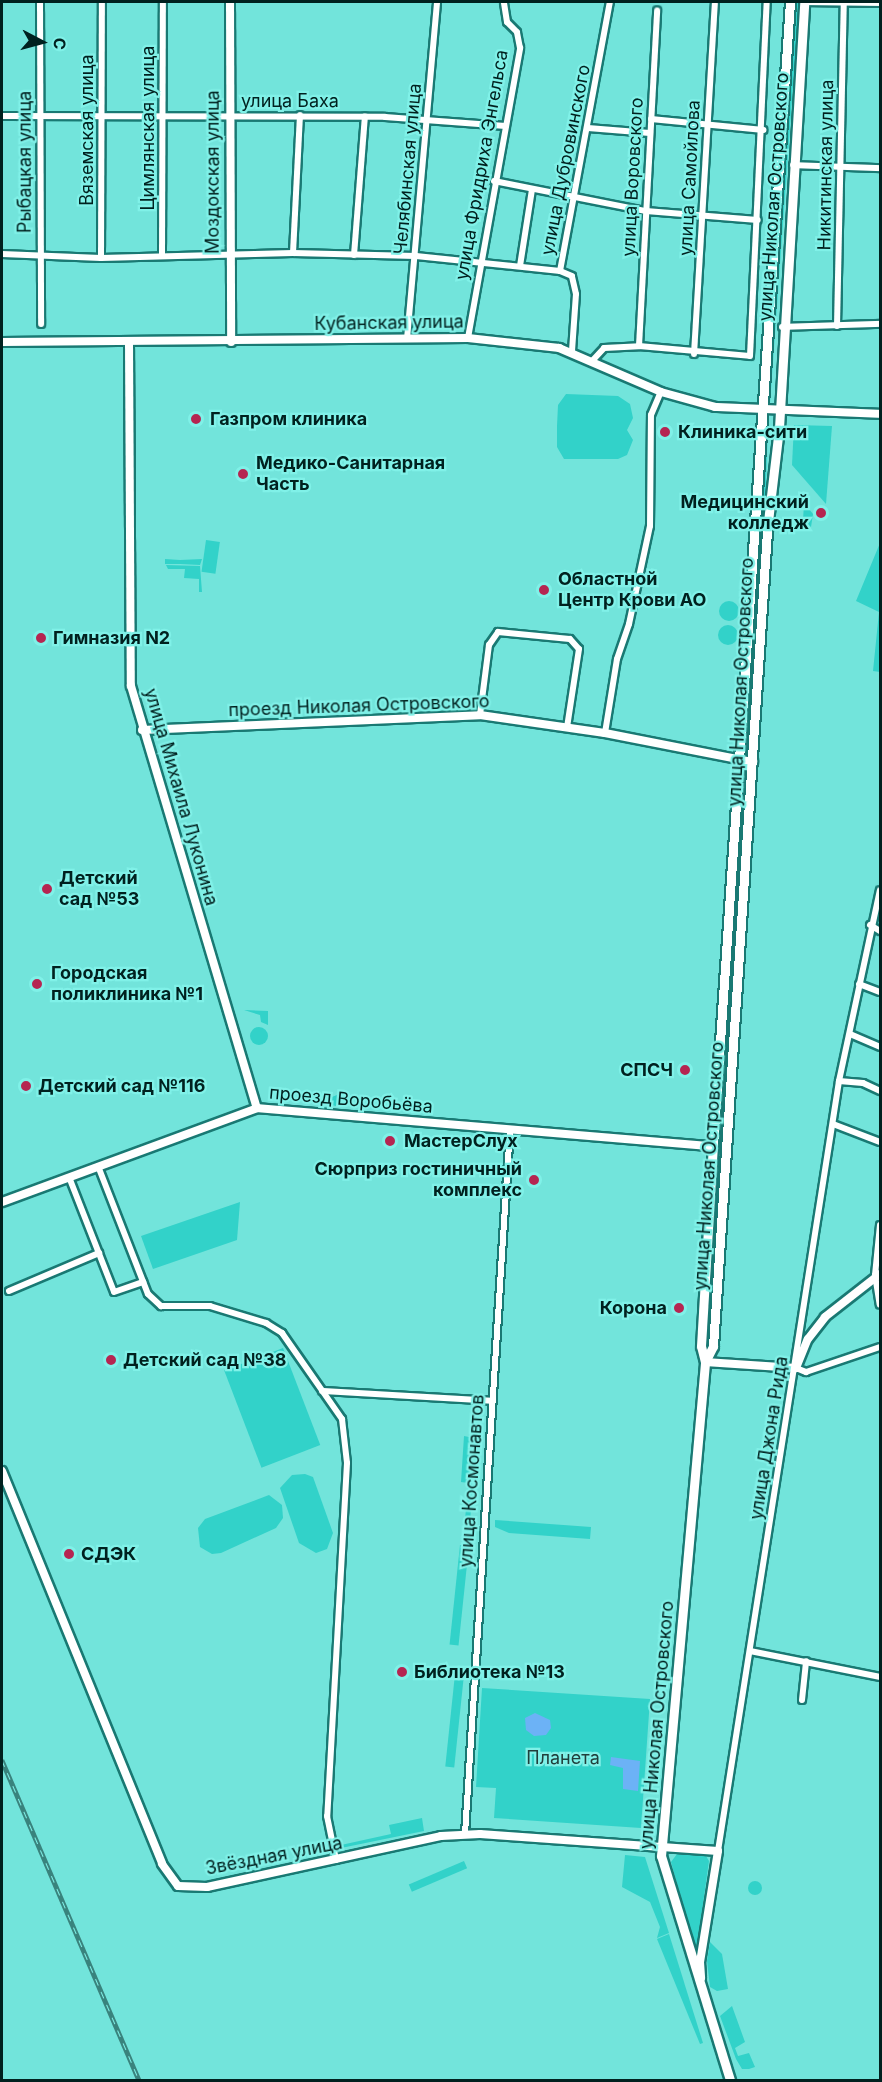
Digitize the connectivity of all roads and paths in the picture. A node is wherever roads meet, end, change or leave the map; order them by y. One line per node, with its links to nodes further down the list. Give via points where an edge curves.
1 (40, 2): 15 (street, Рыбацкая улица)
2 (102, 2): 19 (street, Вяземская улица)
3 (162, 2): 20 (street, Цимлянская улица)
4 (230, 2): 16 (main road, Моздокская улица)
5 (437, 2): 22 (street, Челябинская улица)
6 (504, 2): 25 (street, улица Фридриха Энгельса, via 507,22 518,32 520,48)
7 (610, 2): 26 (street, улица Дубровинского)
8 (767, 2): 27 (street)
9 (790, 2): 63 (main road, улица Николая Островского)
10 (804, 2): 13 (street); 29 (main road, улица Николая Островского)
11 (880, 3): 13 (street)
12 (715, 4): 24 (street, улица Самойлова)
13 (844, 4): 31 (street, Никитинская улица)
14 (657, 10): 23 (street, улица Воровского)
15 (41, 115): 18 (street, улица Баха); 19 (street, улица Баха); 40 (street, Рыбацкая улица)
16 (229, 115): 17 (street, улица Баха); 20 (street, улица Баха); 42 (main road, Моздокская улица)
17 (300, 115): 21 (street, улица Баха); 38 (street)
18 (2, 116)
19 (102, 116): 20 (street, улица Баха); 45 (street, Вяземская улица)
20 (165, 116): 41 (street, Цимлянская улица)
21 (365, 116): 22 (street, улица Баха); 43 (street)
22 (428, 118): 25 (street, улица Баха); 44 (street, Челябинская улица)
23 (651, 119): 24 (street); 28 (street, улица Воровского)
24 (709, 124): 27 (street); 36 (street, улица Самойлова)
25 (506, 126): 32 (street, улица Фридриха Энгельса)
26 (588, 128): 28 (street); 34 (street, улица Дубровинского)
27 (763, 130): 37 (street)
28 (650, 133): 35 (street, улица Воровского)
29 (793, 165): 31 (street); 52 (main road, улица Николая Островского)
30 (880, 168): 31 (street)
31 (842, 169): 51 (street, Никитинская улица)
32 (494, 181): 33 (street); 46 (street, улица Фридриха Энгельса)
33 (532, 189): 34 (street); 47 (street)
34 (576, 199): 35 (street); 48 (street, улица Дубровинского)
35 (646, 211): 36 (street); 58 (street, улица Воровского)
36 (703, 216): 37 (street); 60 (street, улица Самойлова)
37 (758, 220): 60 (street, via 750,356)
38 (293, 253): 42 (street); 43 (street)
39 (2, 254): 40 (street)
40 (40, 255): 45 (street); 49 (street, Рыбацкая улица)
41 (162, 255): 42 (street); 45 (street)
42 (229, 255): 57 (main road, Моздокская улица)
43 (354, 255): 44 (street)
44 (416, 256): 46 (street); 54 (street, Челябинская улица)
45 (101, 258)
46 (479, 261): 47 (street); 53 (street, улица Фридриха Энгельса)
47 (520, 266): 48 (street)
48 (560, 271): 59 (street, улица Дубровинского, via 572,276 576,294)
49 (41, 324)
50 (880, 324): 51 (street)
51 (837, 326): 52 (street)
52 (782, 327): 64 (main road, улица Николая Островского)
53 (468, 338): 54 (main road, Кубанская улица); 59 (main road, Кубанская улица)
54 (407, 339): 57 (main road, Кубанская улица)
55 (2, 342): 56 (main road, Кубанская улица)
56 (129, 342): 57 (main road, Кубанская улица); 70 (main road, улица Михаила Луконина, via 131,686)
57 (231, 342)
58 (639, 346): 60 (street); 61 (street, via 604,348)
59 (572, 351): 61 (main road, Кубанская улица)
60 (694, 354)
61 (593, 360): 62 (main road, Кубанская улица)
62 (661, 392): 63 (main road, Кубанская улица, via 714,407); 71 (street, via 651,415 648,541 617,659)
63 (764, 412): 64 (main road, Кубанская улица); 66 (main road, улица Николая Островского)
64 (778, 412): 65 (main road, Кубанская улица); 67 (main road, улица Николая Островского)
65 (880, 414)
66 (754, 529): 67 (main road); 72 (main road, улица Николая Островского)
67 (767, 530): 73 (main road, улица Николая Островского)
68 (480, 715): 69 (street, проезд Николая Островского); 69 (street, via 489,645 498,632 570,639 579,649); 70 (street, проезд Николая Островского)
69 (567, 727): 71 (street, проезд Николая Островского)
70 (142, 730): 85 (main road, улица Михаила Луконина)
71 (605, 733): 72 (street, проезд Николая Островского)
72 (741, 760): 73 (street, проезд Николая Островского); 82 (main road, улица Николая Островского)
73 (753, 762): 83 (main road, улица Николая Островского)
74 (880, 890): 75 (street, улица Джона Рида)
75 (870, 925): 76 (street); 77 (street, улица Джона Рида)
76 (880, 931)
77 (859, 984): 78 (street); 79 (street, улица Джона Рида)
78 (880, 992)
79 (850, 1034): 80 (street); 81 (street, улица Джона Рида)
80 (880, 1047)
81 (839, 1081): 84 (street, via 863,1083); 86 (street, улица Джона Рида)
82 (718, 1086): 83 (main road); 89 (main road, улица Николая Островского)
83 (731, 1087): 90 (main road, улица Николая Островского)
84 (880, 1091)
85 (257, 1108): 87 (main road, проезд Воробьёва); 91 (main road, проезд Воробьёва)
86 (833, 1124): 88 (street); 102 (street, улица Джона Рида)
87 (510, 1129): 89 (main road, проезд Воробьёва); 104 (street, улица Космонавтов)
88 (880, 1142)
89 (713, 1146): 90 (main road); 101 (main road, улица Николая Островского, via 701,1346)
90 (726, 1147): 101 (main road, улица Николая Островского, via 713,1347)
91 (98, 1166): 92 (main road, проезд Воробьёва); 97 (street)
92 (69, 1177): 93 (main road, проезд Воробьёва); 95 (street)
93 (2, 1202)
94 (880, 1225): 96 (street)
95 (99, 1254): 97 (street, via 114,1292); 98 (street)
96 (878, 1274): 99 (street); 102 (main road, via 825,1317 808,1339)
97 (143, 1282): 103 (street, via 148,1294 161,1306 210,1306 266,1323 282,1333)
98 (9, 1291)
99 (880, 1305)
100 (880, 1347): 102 (street, via 806,1372)
101 (705, 1362): 102 (main road); 111 (main road, улица Николая Островского)
102 (796, 1368): 106 (street, улица Джона Рида)
103 (322, 1391): 104 (street); 113 (street, via 342,1419 347,1463 327,1816)
104 (493, 1401): 110 (street, улица Космонавтов)
105 (2, 1472): 113 (main road, Звёздная улица, via 169,1877 189,1889)
106 (750, 1651): 107 (street); 112 (street, улица Джона Рида)
107 (806, 1661): 108 (street); 109 (street)
108 (880, 1677)
109 (802, 1700)
110 (465, 1834): 111 (main road, Звёздная улица); 113 (main road, Звёздная улица)
111 (662, 1847): 112 (street, Звёздная улица); 114 (main road, улица Николая Островского, via 661,1856)
112 (718, 1851): 114 (street, улица Джона Рида, via 700,1962)
113 (336, 1861)
114 (703, 1994): 115 (main road, улица Николая Островского)
115 (730, 2080)

